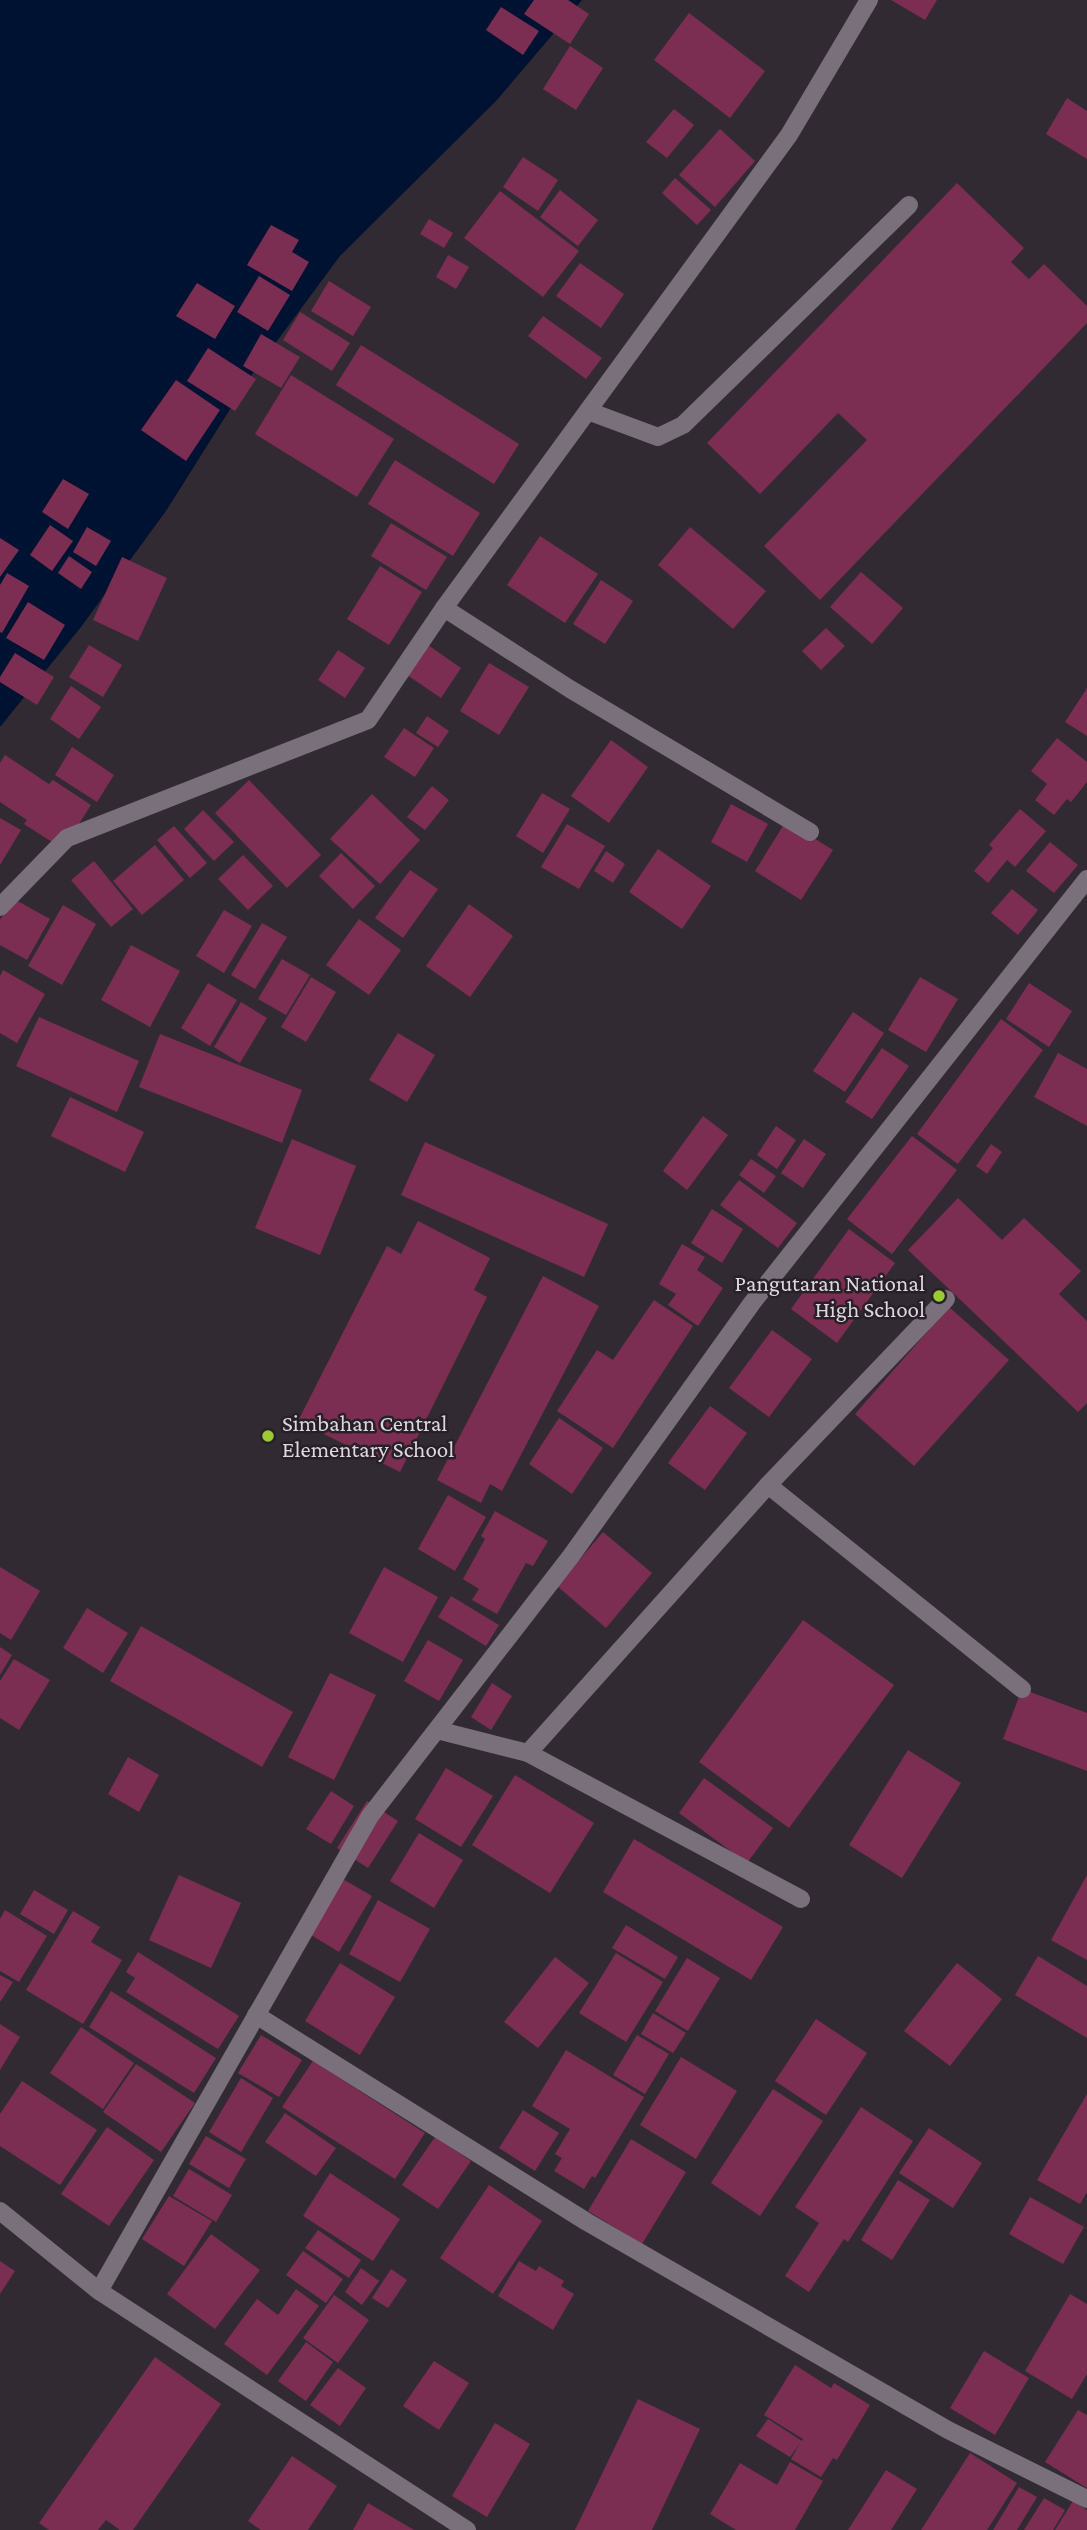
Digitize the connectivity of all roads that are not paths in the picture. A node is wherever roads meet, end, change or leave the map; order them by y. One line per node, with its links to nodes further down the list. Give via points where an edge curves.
1 (869, 0): 3 (street, via 789,135)
2 (909, 205): 3 (street, via 683,425 658,437)
3 (588, 411): 4 (street)
4 (444, 608): 5 (street); 7 (street, via 368,720 66,838)
5 (810, 832)
6 (1087, 879): 11 (street, via 752,1303 571,1556)
7 (0, 907)
8 (946, 1299): 9 (street)
9 (768, 1485): 10 (street); 12 (street)
10 (1023, 1689)
11 (437, 1730): 12 (street); 14 (street, via 370,1816)
12 (528, 1753): 13 (street)
13 (801, 1899)
14 (257, 2015): 16 (street); 17 (street, via 599,2229 948,2430)
15 (0, 2211): 16 (street)
16 (99, 2291): 18 (street)
17 (1087, 2499)
18 (467, 2530)

